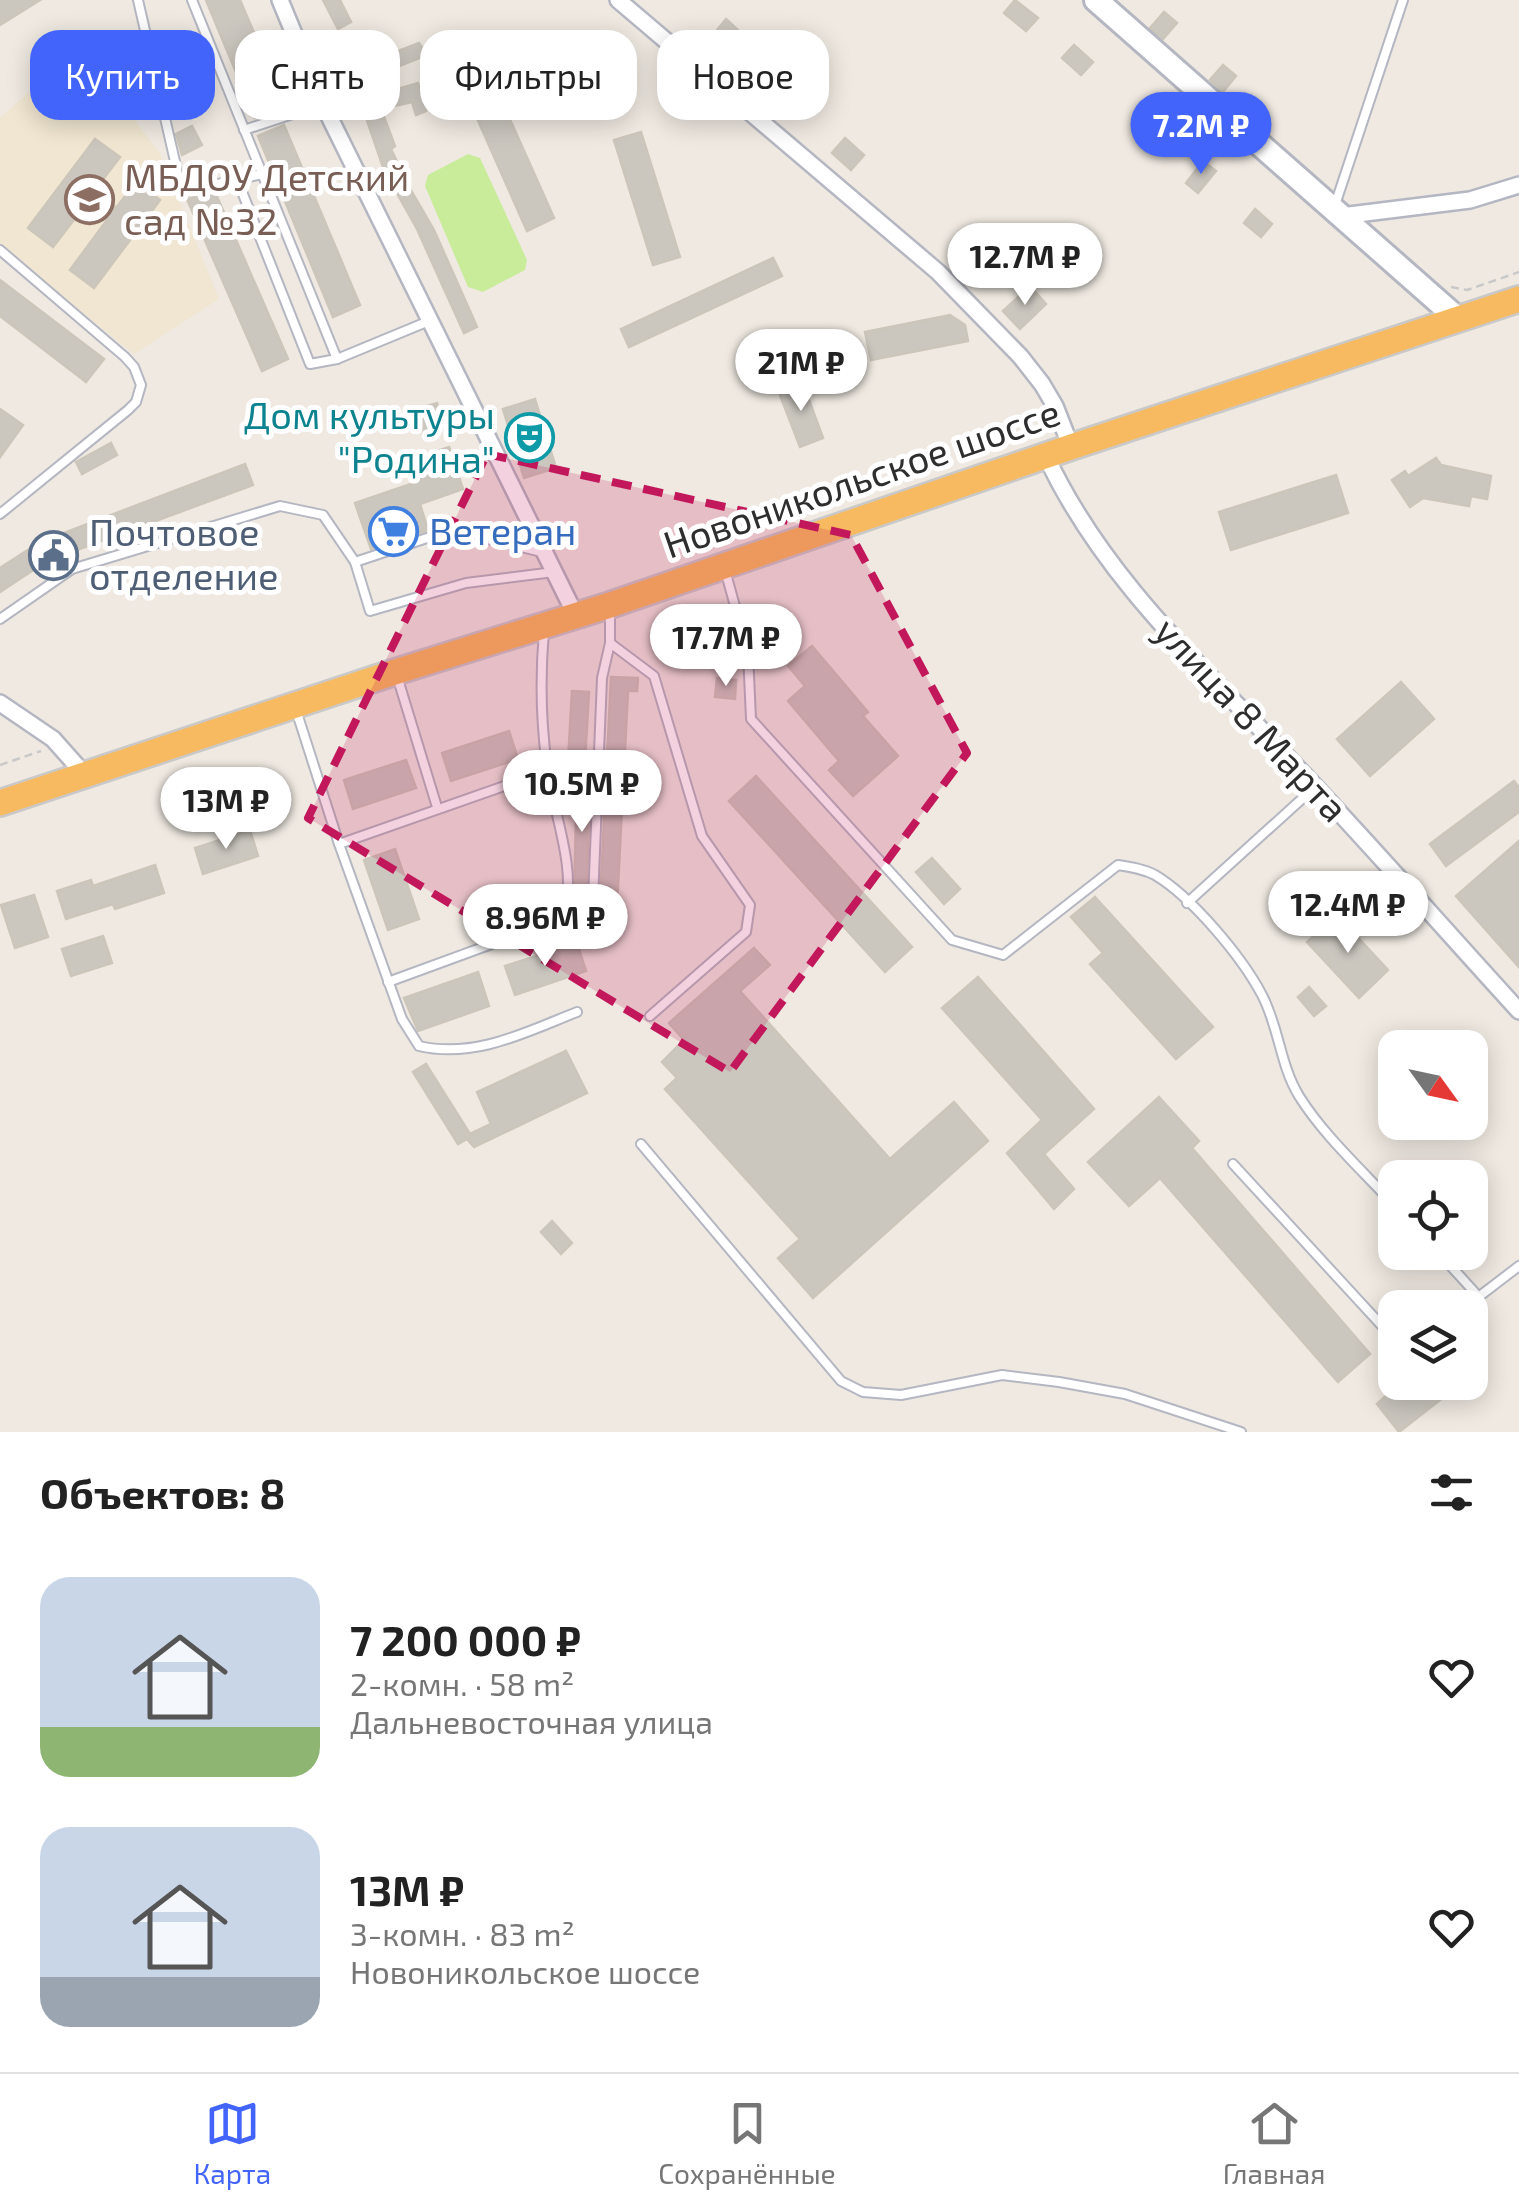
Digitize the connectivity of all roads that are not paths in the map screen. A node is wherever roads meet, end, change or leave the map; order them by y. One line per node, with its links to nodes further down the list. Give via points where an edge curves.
1 (138, 0): 12 (lane, via 182,192)
2 (192, 0): 10 (lane)
3 (280, 0): 7 (street)
4 (618, 0): 20 (street, via 938,272 1042,384)
5 (1403, 0): 14 (lane)
6 (1099, 1): 14 (main road)
7 (292, 30)
8 (274, 120): 10 (lane)
9 (331, 120): 18 (street)
10 (244, 130): 11 (lane)
11 (262, 174): 12 (lane); 19 (lane)
12 (236, 180): 19 (lane, via 310,364)
13 (1519, 185): 14 (street, via 1470,200)
14 (1337, 213): 17 (main road)
15 (0, 250): 22 (lane, via 124,357 141,385 128,410)
16 (1519, 298): 17 (highway, Новоникольское шоссе)
17 (1458, 320): 20 (highway, Новоникольское шоссе)
18 (428, 322): 19 (lane); 23 (street)
19 (337, 359)
20 (1072, 447): 21 (highway, Новоникольское шоссе)
21 (1046, 456): 25 (highway, Новоникольское шоссе); 37 (street, улица 8 Марта, via 1088,535 1142,603)
22 (0, 514)
23 (544, 552): 24 (lane, via 452,530); 26 (street)
24 (355, 562): 26 (lane, via 370,611 466,584); 29 (lane, via 323,515 280,506 72,570)
25 (724, 566): 27 (highway, Новоникольское шоссе); 42 (lane, via 748,653 751,719 952,940 1003,954 1118,865 1158,877)
26 (554, 572): 28 (street)
27 (610, 605): 28 (highway, Новоникольское шоссе); 31 (lane)
28 (576, 616): 30 (highway, Новоникольское шоссе)
29 (0, 620)
30 (544, 626): 32 (highway, Новоникольское шоссе); 35 (lane)
31 (610, 642): 41 (lane, via 602,678); 46 (lane, via 654,676 702,836 750,905 746,932)
32 (396, 672): 34 (highway, Новоникольское шоссе); 39 (lane)
33 (0, 703): 36 (street, via 59,745)
34 (295, 706): 36 (highway, Новоникольское шоссе); 40 (lane)
35 (547, 771): 39 (lane); 43 (lane, via 565,856 566,913)
36 (86, 775): 38 (highway, Новоникольское шоссе)
37 (1315, 786): 42 (lane); 45 (street, улица 8 Марта)
38 (0, 803)
39 (438, 807): 40 (lane)
40 (339, 844): 43 (lane)
41 (593, 900)
42 (1187, 902): 49 (lane, via 1263,997 1302,1100)
43 (388, 982): 44 (lane, via 420,1046 438,1050 478,1047)
44 (578, 1012)
45 (1519, 1012)
46 (650, 1016)
47 (640, 1144): 55 (lane, via 841,1381 863,1392 900,1395 1002,1375 1126,1394)
48 (1234, 1164): 54 (lane)
49 (1378, 1187)
50 (1519, 1266): 53 (lane)
51 (1454, 1270): 52 (lane)
52 (1473, 1290)
53 (1486, 1290)
54 (1378, 1321)
55 (1241, 1432)

